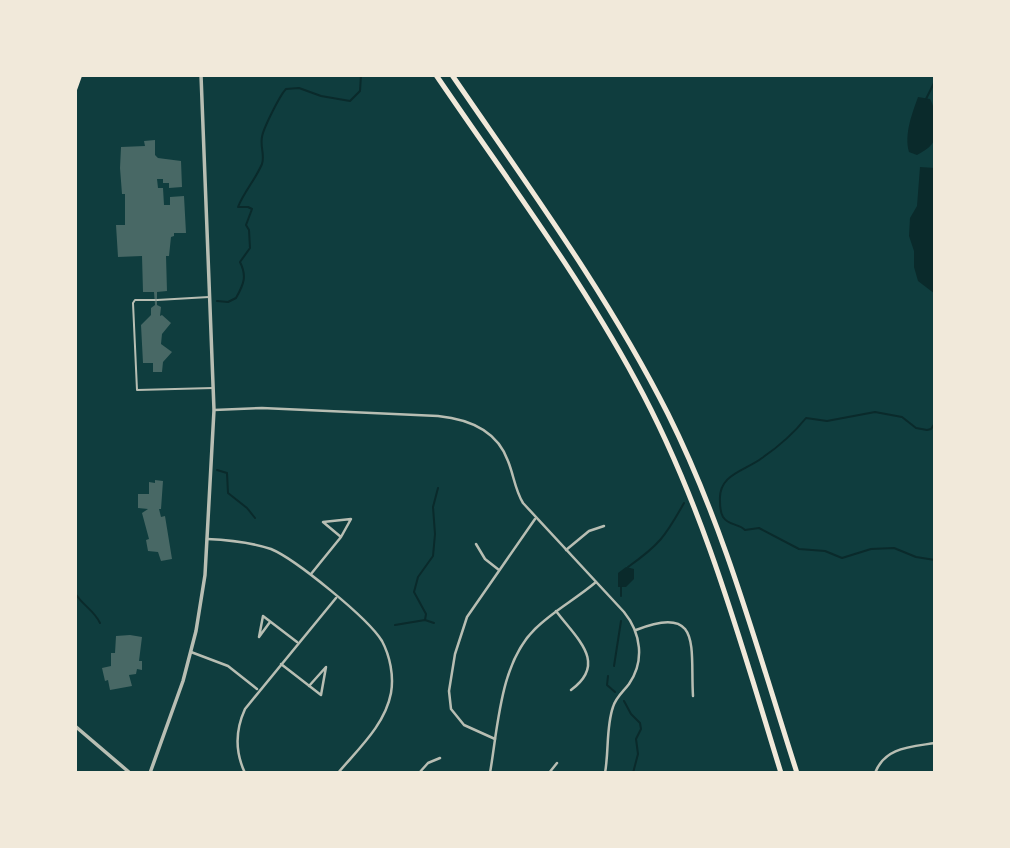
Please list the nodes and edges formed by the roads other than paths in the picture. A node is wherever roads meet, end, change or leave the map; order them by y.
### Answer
1 (80, 75) edge
2 (201, 75) edge
3 (436, 75) edge
4 (452, 75) edge
5 (75, 89) edge
6 (210, 297) junction
7 (214, 388) junction
8 (214, 410) junction
9 (535, 519) junction
10 (604, 526) dead end
11 (341, 537) junction
12 (207, 539) junction
13 (476, 544) dead end
14 (566, 551) junction
15 (500, 570) junction
16 (311, 575) junction
17 (596, 583) junction
18 (336, 597) junction
19 (556, 611) junction
20 (271, 622) junction
21 (636, 630) junction
22 (298, 643) junction
23 (191, 652) junction
24 (281, 664) junction
25 (309, 687) junction
26 (258, 690) junction
27 (571, 690) dead end
28 (693, 696) dead end
29 (75, 726) edge
30 (495, 739) junction
31 (935, 743) edge
32 (440, 758) dead end
33 (557, 763) dead end
34 (130, 773) edge
35 (150, 773) edge
36 (245, 773) edge
37 (338, 773) edge
38 (419, 773) edge
39 (490, 773) edge
40 (549, 773) edge
41 (606, 773) edge
42 (782, 773) edge
43 (797, 773) edge
44 (875, 773) edge

1 - 5 main road
2 - 6 street
3 - 42 highway
4 - 43 highway
6 - 7 street
6 - 7 lane
7 - 8 street
8 - 9 street
8 - 12 street
9 - 14 street
9 - 15 street
10 - 14 street
11 - 11 street
11 - 16 street
12 - 16 street
12 - 23 street
13 - 15 street
14 - 17 street
15 - 30 street
16 - 18 street
17 - 19 street
17 - 21 street
18 - 22 street
18 - 37 street
19 - 27 street
19 - 30 street
20 - 20 street
20 - 22 street
21 - 28 street
21 - 41 street
22 - 24 street
23 - 26 street
23 - 35 street
24 - 25 street
24 - 26 street
25 - 25 street
26 - 36 street
29 - 34 street
30 - 39 street
31 - 44 street
32 - 38 street
33 - 40 street

